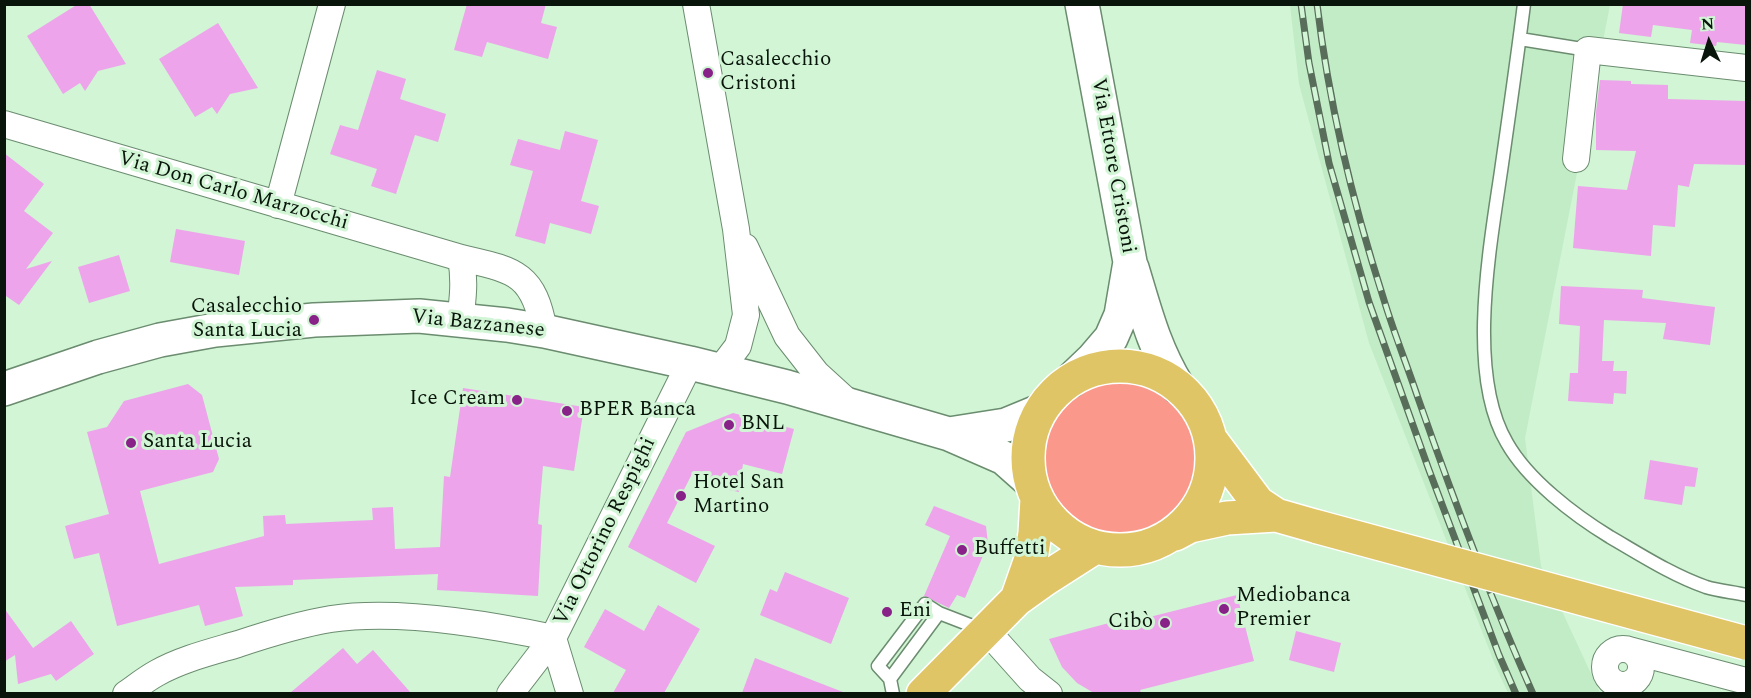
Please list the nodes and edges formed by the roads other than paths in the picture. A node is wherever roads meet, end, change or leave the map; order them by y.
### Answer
1 (333, 4) edge
2 (696, 4) edge
3 (1082, 4) edge
4 (1524, 4) edge
5 (1520, 39) junction
6 (1588, 50) junction
7 (1746, 68) edge
8 (4, 124) edge
9 (1576, 159) dead end
10 (278, 205) junction
11 (736, 229) junction
12 (461, 258) junction
13 (1130, 262) junction
14 (460, 320) junction
15 (544, 331) junction
16 (705, 367) junction
17 (1070, 381) junction
18 (1178, 387) junction
19 (4, 389) edge
20 (853, 406) junction
21 (1040, 411) junction
22 (949, 434) junction
23 (1211, 440) junction
24 (1034, 490) junction
25 (1276, 515) junction
26 (1163, 540) junction
27 (1095, 547) junction
28 (1746, 595) edge
29 (1017, 599) junction
30 (987, 631) junction
31 (553, 638) junction
32 (1746, 643) edge
33 (1746, 681) edge
34 (1616, 688) edge
35 (126, 693) edge
36 (510, 693) edge
37 (570, 693) edge
38 (893, 693) edge
39 (923, 693) edge
40 (1049, 693) edge

1 - 10 street
2 - 11 street
3 - 13 main road, Via Ettore Cristoni
4 - 5 lane
5 - 6 lane
5 - 28 lane
6 - 7 street
6 - 9 street
8 - 10 street, Via Don Carlo Marzocchi
10 - 12 street, Via Don Carlo Marzocchi
11 - 16 street
11 - 20 street
12 - 14 street
12 - 15 street, Via Don Carlo Marzocchi
13 - 17 main road, Via Ettore Cristoni
13 - 18 main road
14 - 15 main road, Via Bazzanese
14 - 19 main road, Via Bazzanese
15 - 16 main road, Via Bazzanese
16 - 20 main road, Via Bazzanese
16 - 31 street, Via Ottorino Respighi
17 - 18 main road
17 - 21 main road
18 - 23 main road
20 - 22 main road, Via Bazzanese
21 - 22 main road, Via Bazzanese
21 - 24 main road
22 - 24 main road, Via Bazzanese
23 - 25 main road
23 - 26 main road
24 - 27 main road
24 - 29 main road
25 - 26 main road
25 - 32 main road, bridge
26 - 27 main road
27 - 29 main road
29 - 30 main road
30 - 38 lane
30 - 39 main road
30 - 40 street
31 - 35 street
31 - 36 street, Via Ottorino Respighi
31 - 37 street
33 - 34 street

